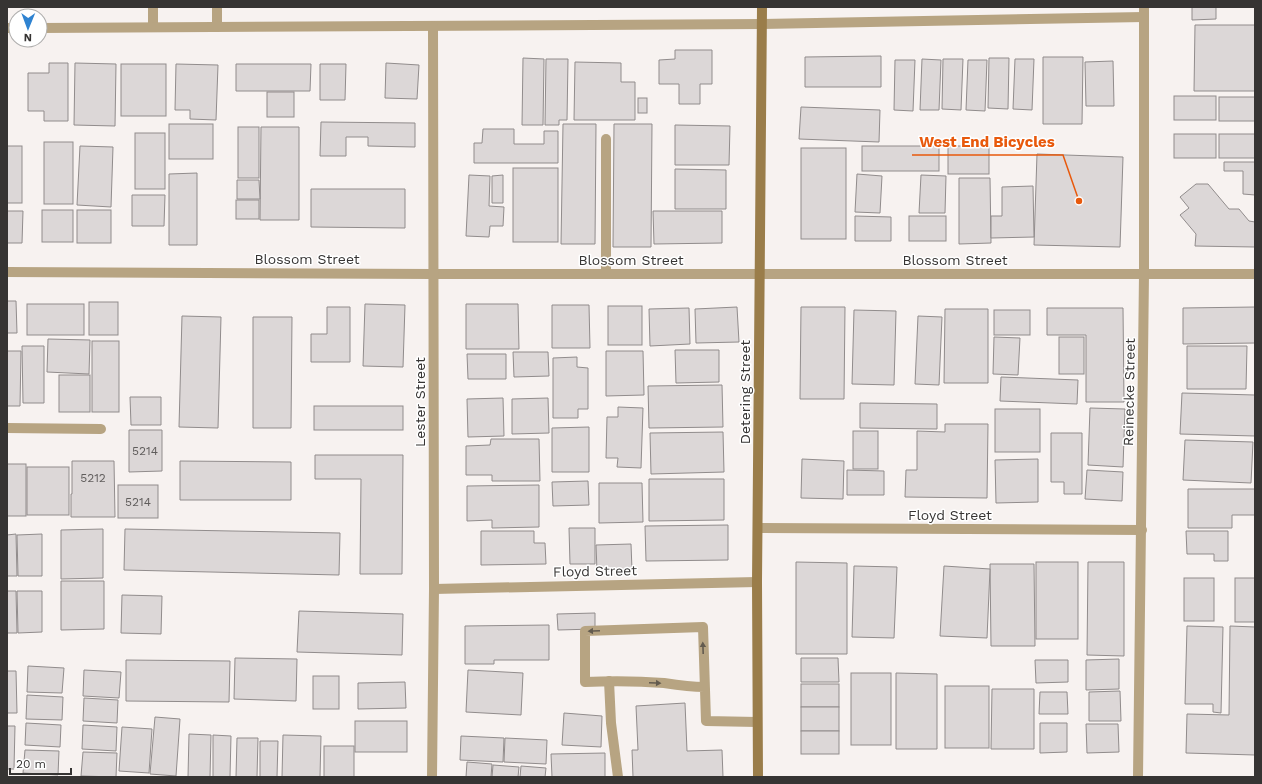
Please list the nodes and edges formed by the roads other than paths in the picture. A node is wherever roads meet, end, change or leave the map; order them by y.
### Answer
1 (153, 7) edge
2 (217, 7) edge
3 (762, 7) edge
4 (1144, 12) edge
5 (762, 24) junction
6 (433, 26) junction
7 (217, 27) junction
8 (48, 28) edge
9 (153, 28) junction
10 (606, 139) dead end
11 (7, 272) edge
12 (433, 274) junction
13 (606, 274) junction
14 (760, 274) junction
15 (1144, 274) junction
16 (1255, 274) edge
17 (7, 428) edge
18 (101, 429) dead end
19 (758, 528) junction
20 (1142, 530) junction
21 (757, 582) junction
22 (434, 589) junction
23 (609, 681) junction
24 (704, 687) junction
25 (757, 722) junction
26 (432, 777) edge
27 (618, 777) edge
28 (758, 777) edge
29 (1138, 777) edge

1 - 9 street
2 - 7 street
3 - 5 street, Detering Street
4 - 5 street
4 - 15 street, Reinecke Street
5 - 6 street
5 - 14 street, Detering Street
6 - 7 street
6 - 12 street, Lester Street
7 - 9 street
8 - 9 street
10 - 13 street
11 - 12 street, Blossom Street
12 - 13 street, Blossom Street
12 - 22 street, Lester Street
13 - 14 street, Blossom Street
14 - 15 street, Blossom Street
14 - 19 street, Detering Street
15 - 16 street, Blossom Street
15 - 20 street, Reinecke Street
17 - 18 street
19 - 20 street, Floyd Street
19 - 21 street, Detering Street
20 - 29 street, Reinecke Street
21 - 22 street, Floyd Street
21 - 25 street, Detering Street
22 - 26 street, Lester Street
23 -> 24 street
24 -> 23 street
23 - 27 street
24 - 25 street
25 - 28 street, Detering Street

